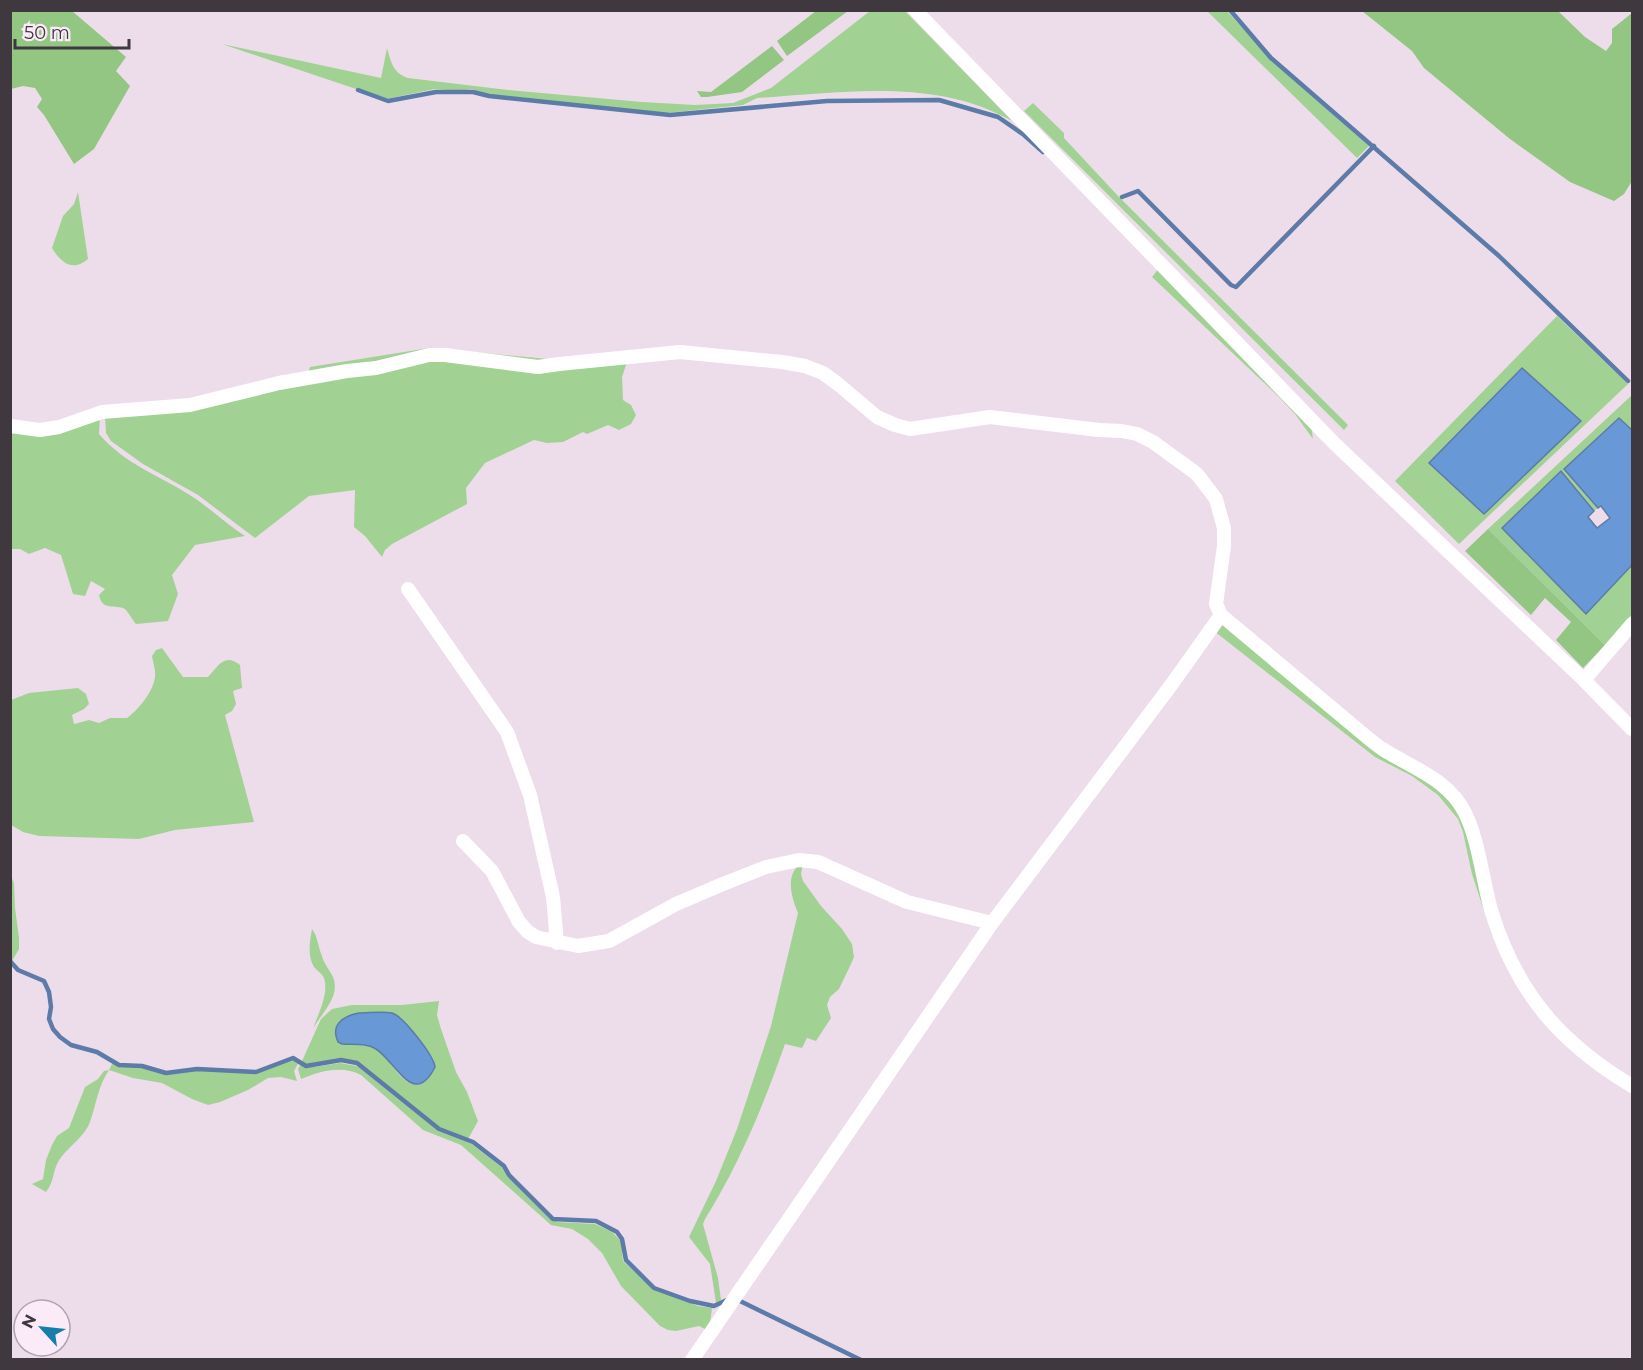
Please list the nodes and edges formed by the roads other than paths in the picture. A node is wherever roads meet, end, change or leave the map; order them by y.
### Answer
1 (915, 10) edge
2 (10, 426) edge
3 (408, 589) dead end
4 (1221, 615) junction
5 (1632, 624) edge
6 (1584, 680) junction
7 (1632, 729) edge
8 (464, 841) dead end
9 (992, 923) junction
10 (557, 943) junction
11 (1632, 1086) edge
12 (692, 1359) edge

1 - 6 street
2 - 4 street
3 - 10 street
4 - 9 street
4 - 11 street
5 - 6 street
6 - 7 street
8 - 10 street
9 - 10 street
9 - 12 street

